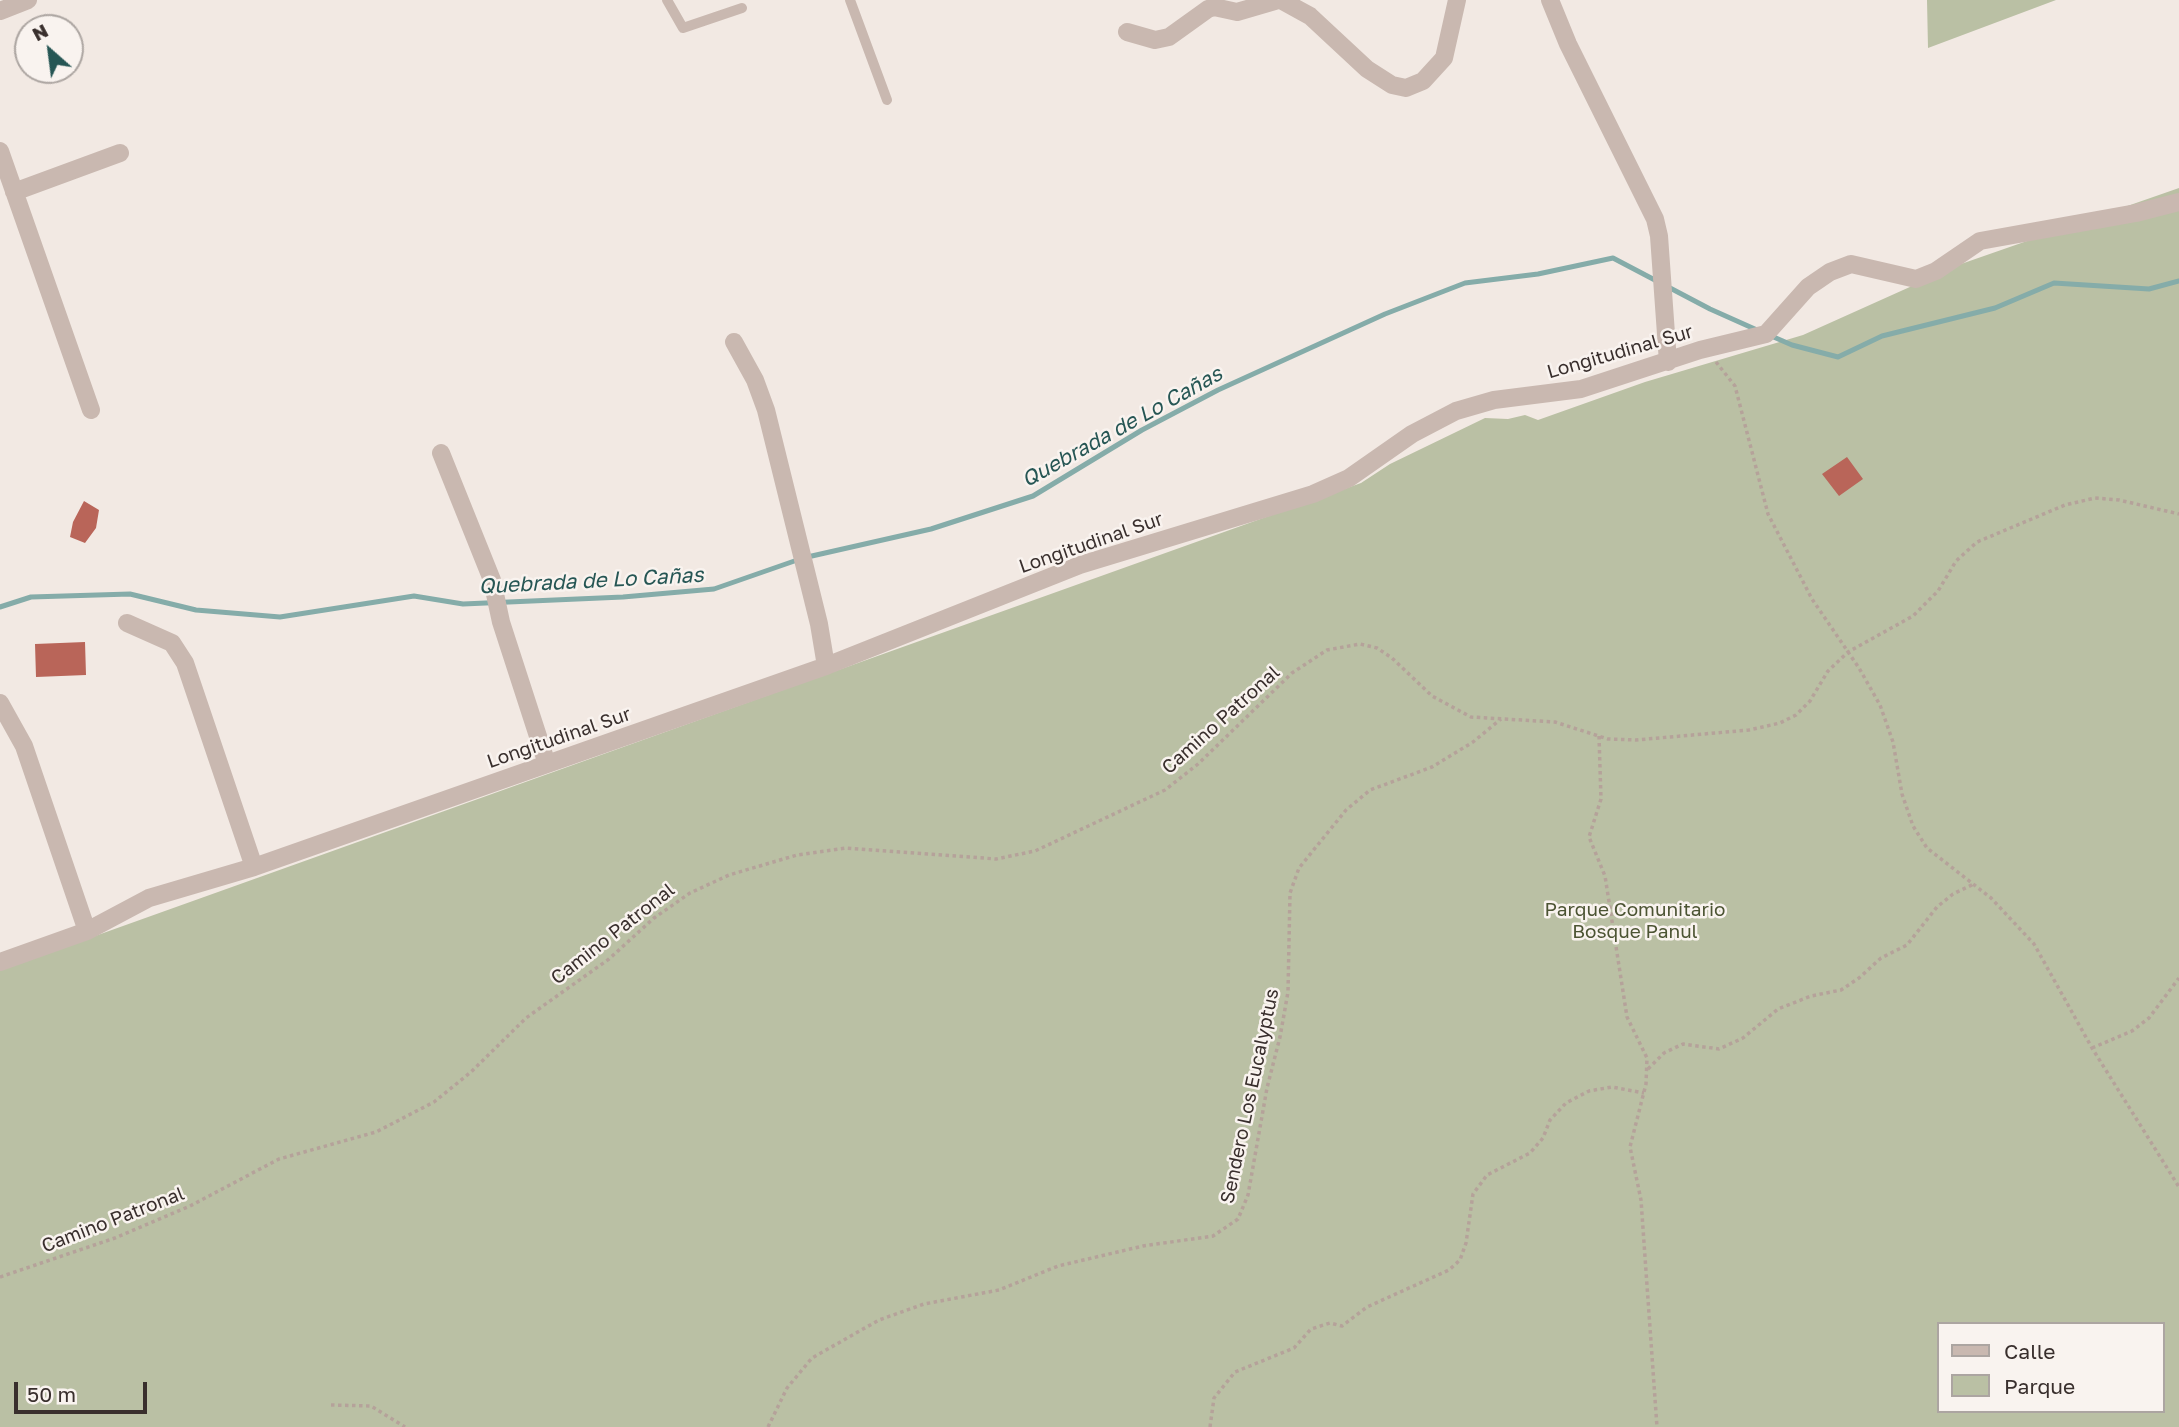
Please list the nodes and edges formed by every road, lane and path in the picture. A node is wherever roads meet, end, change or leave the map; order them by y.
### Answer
1 (28, 0) edge
2 (667, 0) edge
3 (850, 0) edge
4 (1272, 0) edge
5 (1457, 0) edge
6 (1550, 0) edge
7 (1206, 4) edge
8 (742, 8) dead end
9 (0, 11) edge
10 (1127, 32) dead end
11 (887, 100) dead end
12 (0, 151) edge
13 (120, 153) dead end
14 (14, 192) junction
15 (2179, 202) edge
16 (734, 342) dead end
17 (1700, 350) junction
18 (1668, 362) junction
19 (91, 410) dead end
20 (440, 453) dead end
21 (2179, 514) edge
22 (128, 623) dead end
23 (1848, 652) junction
24 (826, 666) junction
25 (0, 703) edge
26 (1501, 719) junction
27 (1599, 736) junction
28 (547, 764) junction
29 (254, 867) junction
30 (1974, 884) junction
31 (87, 931) junction
32 (0, 962) edge
33 (2179, 978) edge
34 (2092, 1048) junction
35 (1647, 1070) junction
36 (1644, 1093) junction
37 (2179, 1187) edge
38 (0, 1277) edge
39 (331, 1405) dead end
40 (405, 1427) edge
41 (768, 1427) edge
42 (1210, 1427) edge
43 (1657, 1427) edge

1 - 9 street
2 - 8 lane
3 - 11 lane
4 - 5 street
4 - 7 street
6 - 18 street
7 - 10 street
12 - 14 street
13 - 14 street
14 - 19 street
15 - 17 street, Longitudinal Sur
16 - 24 street
17 - 18 street, Longitudinal Sur
17 - 23 path
18 - 24 street, Longitudinal Sur
20 - 28 street
21 - 23 path, Camino Patronal
22 - 29 street
23 - 27 path, Camino Patronal
23 - 30 path
24 - 28 street, Longitudinal Sur
25 - 31 street
26 - 27 path, Camino Patronal
26 - 38 path, Camino Patronal
26 - 41 path, Sendero Los Eucalyptus
27 - 35 path
28 - 29 street, Longitudinal Sur
29 - 31 street, Longitudinal Sur
30 - 34 path
30 - 35 path
31 - 32 street, Longitudinal Sur
33 - 34 path
34 - 37 path
35 - 36 path
36 - 42 path
36 - 43 path
39 - 40 path

